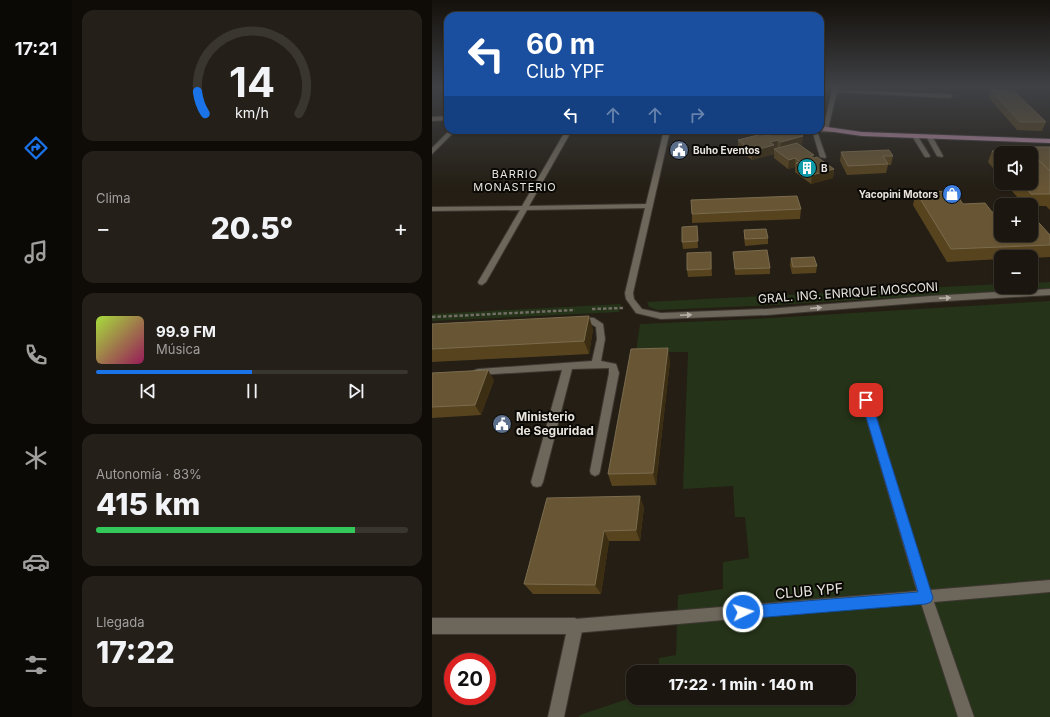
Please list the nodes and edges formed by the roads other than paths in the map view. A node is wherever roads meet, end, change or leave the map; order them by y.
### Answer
1 (824, 130) edge
2 (838, 131) joint
3 (449, 134) edge
4 (567, 134) edge
5 (667, 134) edge
6 (815, 134) edge
7 (915, 136) junction
8 (929, 136) junction
9 (1050, 141) edge
10 (432, 152) edge
11 (927, 156) dead end
12 (940, 156) dead end
13 (823, 157) dead end
14 (649, 206) junction
15 (524, 207) junction
16 (432, 209) edge
17 (482, 282) dead end
18 (1050, 292) edge
19 (568, 321) edge
20 (596, 364) junction
21 (568, 366) junction
22 (470, 372) edge
23 (866, 400) dead end
24 (595, 471) dead end
25 (538, 482) dead end
26 (1050, 586) edge
27 (926, 598) junction
28 (432, 626) edge
29 (575, 626) junction
30 (556, 717) edge
31 (966, 717) edge

1 - 2 street
2 - 7 main road
3 - 10 street
4 - 15 street
5 - 14 street
6 - 13 lane
7 - 8 main road
7 - 11 lane
8 - 9 main road
8 - 12 lane
14 - 15 street
14 -> 18 street, GRAL. ING. ENRIQUE MOSCONI
15 - 16 street
15 - 17 street
19 - 20 lane
20 - 21 lane
20 - 24 lane
21 - 22 lane
21 - 25 lane
23 - 27 lane
26 - 27 lane, CLUB YPF
27 - 29 lane, CLUB YPF
27 - 31 lane
28 - 29 street
29 - 30 street

